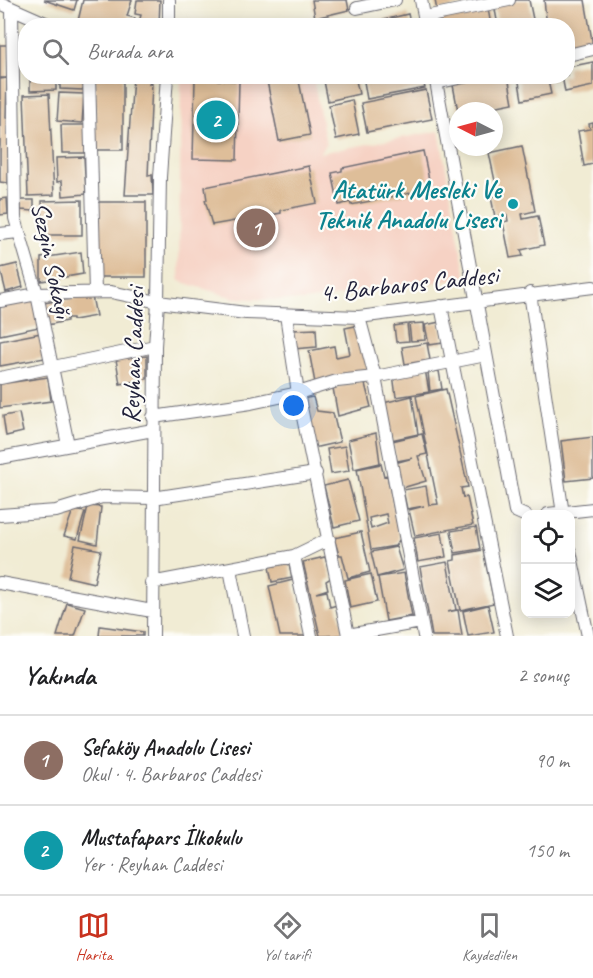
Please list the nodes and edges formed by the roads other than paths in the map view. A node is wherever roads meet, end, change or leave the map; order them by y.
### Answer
1 (169, 0) edge
2 (395, 0) edge
3 (421, 0) edge
4 (509, 0) edge
5 (0, 3) edge
6 (357, 8) dead end
7 (12, 9) junction
8 (33, 18) edge
9 (168, 18) edge
10 (424, 18) edge
11 (437, 18) edge
12 (593, 49) edge
13 (575, 53) edge
14 (89, 84) edge
15 (166, 84) edge
16 (437, 84) edge
17 (18, 232) junction
18 (0, 234) edge
19 (593, 287) edge
20 (95, 292) junction
21 (530, 293) junction
22 (37, 294) junction
23 (0, 301) edge
24 (158, 302) junction
25 (476, 303) junction
26 (441, 306) junction
27 (286, 315) junction
28 (359, 317) junction
29 (155, 346) junction
30 (486, 355) junction
31 (452, 362) junction
32 (51, 368) junction
33 (375, 377) junction
34 (0, 378) edge
35 (298, 393) junction
36 (153, 424) junction
37 (68, 445) junction
38 (0, 458) edge
39 (316, 473) junction
40 (153, 498) junction
41 (593, 509) edge
42 (563, 510) edge
43 (575, 511) edge
44 (520, 514) edge
45 (0, 515) edge
46 (329, 539) junction
47 (294, 556) junction
48 (573, 564) edge
49 (230, 569) junction
50 (0, 583) edge
51 (151, 583) junction
52 (152, 611) junction
53 (421, 622) junction
54 (153, 636) edge
55 (243, 636) edge
56 (311, 636) edge
57 (424, 636) edge
58 (507, 636) edge
59 (588, 636) edge

1 - 9 street
2 - 6 street
3 - 10 street
4 - 11 street
5 - 7 street
7 - 8 street
7 - 17 street, Sezgin Sokağı
12 - 13 street
14 - 20 street
15 - 24 street, Reyhan Caddesi
16 - 25 street
17 - 18 street
17 - 22 street, Sezgin Sokağı
19 - 21 street, 4. Barbaros Caddesi
20 - 22 street, 4. Barbaros Caddesi
20 - 24 street, 4. Barbaros Caddesi
21 - 25 street, 4. Barbaros Caddesi
21 - 42 street
22 - 23 street, 4. Barbaros Caddesi
22 - 32 street, Sezgin Sokağı
24 - 27 street, 4. Barbaros Caddesi
24 - 29 street, Reyhan Caddesi
25 - 26 street, 4. Barbaros Caddesi
25 - 30 street
26 - 28 street, 4. Barbaros Caddesi
26 - 31 street
27 - 28 street, 4. Barbaros Caddesi
27 - 35 street
28 - 33 street
29 - 32 street
29 - 36 street, Reyhan Caddesi
30 - 31 street
30 - 44 street
31 - 33 street
31 - 58 street
32 - 34 street
32 - 37 street, Sezgin Sokağı
33 - 35 street
33 - 53 street
35 - 36 street
35 - 39 street
36 - 37 street
36 - 40 street, Reyhan Caddesi
37 - 38 street
39 - 40 street
39 - 46 street
40 - 45 street
40 - 51 street, Reyhan Caddesi
41 - 43 street
46 - 47 street
46 - 53 street
47 - 49 street
47 - 56 street
48 - 59 street
49 - 51 street
49 - 55 street
50 - 52 street
51 - 52 street, Reyhan Caddesi
52 - 54 street, Reyhan Caddesi
53 - 57 street

